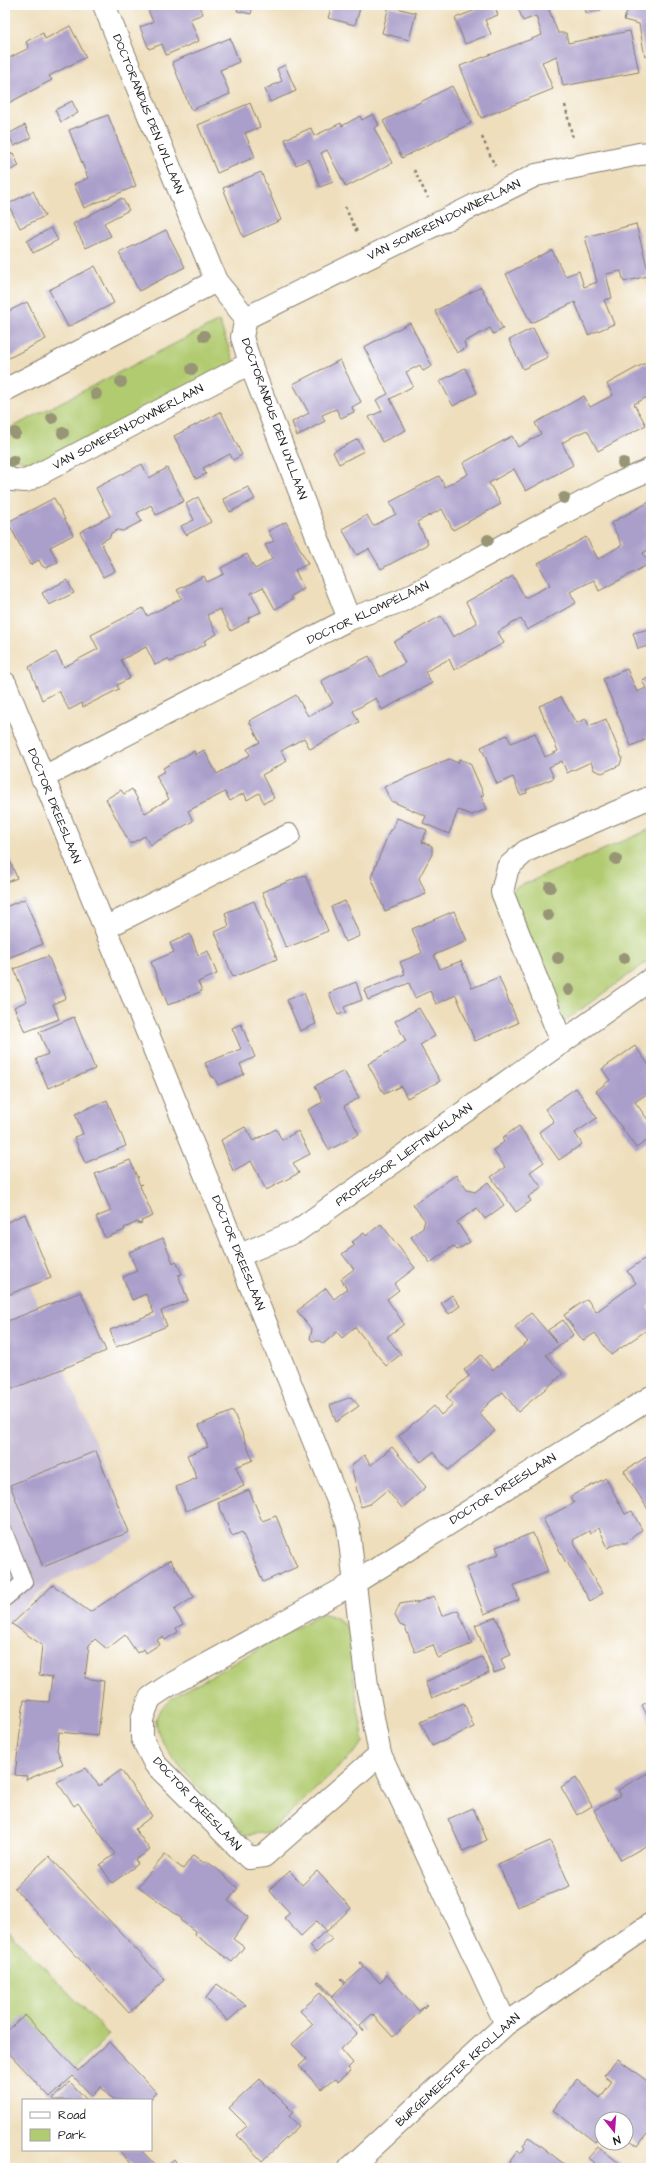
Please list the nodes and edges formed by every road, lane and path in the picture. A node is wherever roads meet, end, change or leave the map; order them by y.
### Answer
1 (104, 5) edge
2 (565, 105) dead end
3 (651, 154) edge
4 (580, 166) junction
5 (216, 281) junction
6 (246, 318) junction
7 (250, 363) junction
8 (5, 390) edge
9 (651, 469) edge
10 (5, 476) edge
11 (349, 619) junction
12 (5, 683) edge
13 (42, 778) junction
14 (651, 798) edge
15 (289, 835) dead end
16 (105, 928) junction
17 (651, 979) edge
18 (562, 1043) junction
19 (240, 1256) junction
20 (651, 1397) edge
21 (5, 1534) edge
22 (356, 1582) junction
23 (5, 1598) edge
24 (380, 1754) junction
25 (651, 1924) edge
26 (506, 2024) junction
27 (350, 2168) edge

1 - 5 street, DOCTORANDUS DEN UYLLAAN
2 - 4 path
3 - 4 street, VAN SOMEREN-DOWNERLAAN
4 - 6 street, VAN SOMEREN-DOWNERLAAN
5 - 6 street, DOCTORANDUS DEN UYLLAAN
5 - 8 street
6 - 7 street, DOCTORANDUS DEN UYLLAAN
7 - 10 street, VAN SOMEREN-DOWNERLAAN
7 - 11 street, DOCTORANDUS DEN UYLLAAN
9 - 11 street, DOCTOR KLOMPÉLAAN
11 - 13 street, DOCTOR KLOMPÉLAAN
12 - 13 street, DOCTOR DREESLAAN
13 - 16 street, DOCTOR DREESLAAN
14 - 18 street
15 - 16 street
16 - 19 street, DOCTOR DREESLAAN
17 - 18 street, PROFESSOR LIEFTINCKLAAN
18 - 19 street, PROFESSOR LIEFTINCKLAAN
19 - 22 street, DOCTOR DREESLAAN
20 - 22 street, DOCTOR DREESLAAN
21 - 23 lane
22 - 24 street, DOCTOR DREESLAAN
22 - 24 street, DOCTOR DREESLAAN
24 - 26 street, DOCTOR DREESLAAN
25 - 26 street, BURGEMEESTER KROLLAAN
26 - 27 street, BURGEMEESTER KROLLAAN

